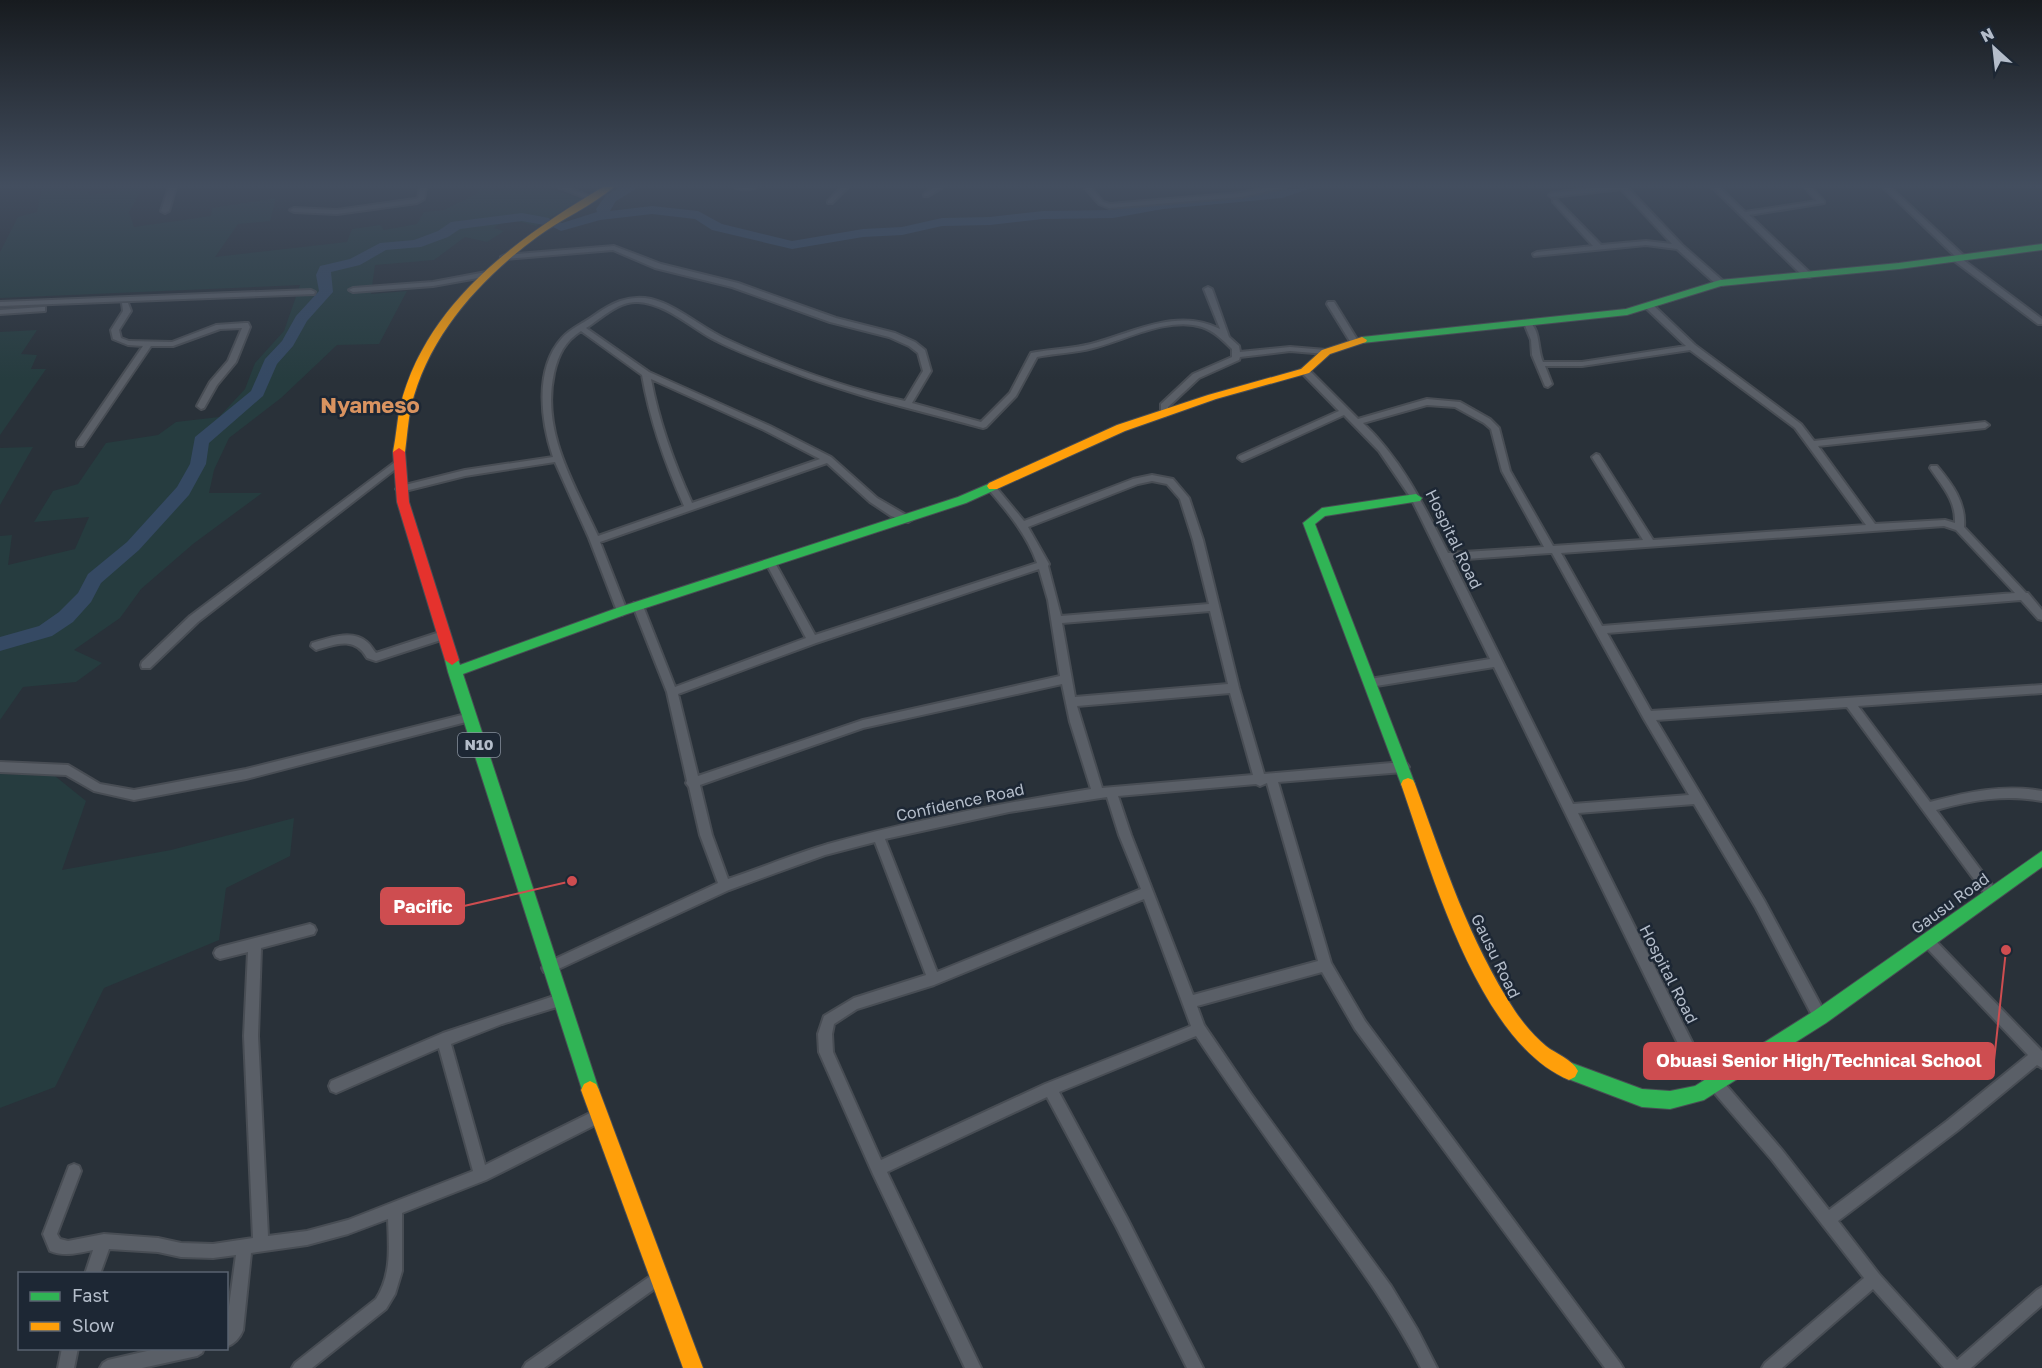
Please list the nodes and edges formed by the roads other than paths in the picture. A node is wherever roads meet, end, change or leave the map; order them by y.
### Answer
1 (512, 251) edge
2 (580, 251) edge
3 (621, 251) edge
4 (1569, 251) edge
5 (1683, 251) edge
6 (1782, 251) edge
7 (1951, 251) edge
8 (2018, 251) edge
9 (1537, 254) dead end
10 (505, 257) junction
11 (1958, 258) junction
12 (486, 274) junction
13 (1807, 275) junction
14 (1720, 283) junction
15 (1208, 289) dead end
16 (354, 290) dead end
17 (311, 291) dead end
18 (143, 297) junction
19 (0, 304) edge
20 (1331, 304) dead end
21 (125, 305) junction
22 (1650, 307) junction
23 (0, 312) edge
24 (1528, 322) junction
25 (2041, 322) edge
26 (581, 328) junction
27 (1226, 336) junction
28 (1354, 341) junction
29 (148, 345) junction
30 (1692, 347) junction
31 (1326, 352) junction
32 (1237, 355) junction
33 (1540, 364) junction
34 (1305, 371) junction
35 (646, 374) junction
36 (1548, 384) dead end
37 (907, 404) junction
38 (201, 406) dead end
39 (1344, 412) junction
40 (1165, 413) junction
41 (1356, 422) junction
42 (1985, 425) dead end
43 (80, 444) dead end
44 (1814, 444) junction
45 (1596, 457) dead end
46 (1242, 458) dead end
47 (557, 459) junction
48 (828, 459) junction
49 (399, 462) junction
50 (1934, 468) dead end
51 (992, 488) junction
52 (401, 489) junction
53 (1416, 498) junction
54 (690, 508) junction
55 (908, 519) junction
56 (1024, 525) junction
57 (1873, 528) junction
58 (1959, 528) junction
59 (595, 540) junction
60 (1650, 543) junction
61 (1552, 550) junction
62 (1447, 557) junction
63 (771, 563) junction
64 (1044, 564) junction
65 (2025, 596) junction
66 (638, 606) junction
67 (1213, 607) junction
68 (622, 611) junction
69 (2042, 616) edge
70 (1059, 620) junction
71 (1600, 630) junction
72 (443, 635) junction
73 (812, 640) junction
74 (316, 646) dead end
75 (1497, 662) junction
76 (146, 665) dead end
77 (455, 672) junction
78 (1066, 680) junction
79 (1370, 683) junction
80 (1234, 688) junction
81 (2042, 689) edge
82 (672, 692) junction
83 (1071, 702) junction
84 (1850, 703) junction
85 (1648, 716) junction
86 (470, 717) junction
87 (0, 767) edge
88 (1403, 767) junction
89 (1266, 780) junction
90 (692, 783) junction
91 (1098, 793) junction
92 (1111, 793) junction
93 (2042, 796) edge
94 (1695, 799) junction
95 (1928, 807) junction
96 (1572, 809) junction
97 (878, 836) junction
98 (2042, 858) edge
99 (725, 886) junction
100 (1147, 892) junction
101 (1991, 893) junction
102 (310, 930) dead end
103 (1927, 940) junction
104 (255, 944) junction
105 (220, 953) dead end
106 (1325, 965) junction
107 (548, 968) junction
108 (934, 980) junction
109 (560, 1000) junction
110 (1189, 1002) junction
111 (1820, 1017) junction
112 (1199, 1029) junction
113 (443, 1039) junction
114 (2039, 1058) edge
115 (1715, 1084) junction
116 (336, 1086) dead end
117 (1050, 1089) junction
118 (598, 1116) junction
119 (878, 1169) junction
120 (74, 1171) dead end
121 (481, 1175) junction
122 (395, 1209) junction
123 (1828, 1219) junction
124 (104, 1241) junction
125 (261, 1244) junction
126 (244, 1249) junction
127 (93, 1272) edge
128 (659, 1277) junction
129 (1874, 1279) junction
130 (2042, 1295) edge
131 (228, 1338) edge
132 (70, 1350) edge
133 (188, 1350) edge
134 (66, 1368) edge
135 (108, 1368) edge
136 (300, 1368) edge
137 (531, 1368) edge
138 (693, 1368) edge
139 (973, 1368) edge
140 (1195, 1368) edge
141 (1429, 1368) edge
142 (1615, 1368) edge
143 (1770, 1368) edge
144 (1956, 1368) edge

1 - 10 street, N10
2 - 10 street
3 - 37 street
4 - 9 street
5 - 14 street
6 - 13 street
7 - 11 street
8 - 11 street
10 - 12 street, N10
11 - 13 street
11 - 25 street
12 - 16 street
12 - 49 street, N10
13 - 14 street
14 - 22 street
15 - 27 street
17 - 18 street
18 - 19 street
18 - 21 street
20 - 28 street
21 - 23 street
21 - 29 street
22 - 24 street
22 - 30 street
24 - 28 street
24 - 33 street
26 - 35 street
26 - 37 street
26 - 47 street
27 - 32 street
27 - 37 street
28 - 31 street
29 - 38 street
29 - 43 street
30 - 33 street
30 - 44 street
31 - 32 street
31 - 34 street
32 - 40 street
33 - 36 street
34 - 39 street, Hospital Road
34 - 40 street
35 - 48 street
35 - 54 street
39 - 41 street, Hospital Road
39 - 46 street
40 - 51 street
41 - 53 street, Hospital Road
41 - 61 street
42 - 44 street
44 - 57 street
45 - 60 street
47 - 52 street
47 - 59 street
48 - 54 street
48 - 55 street
49 - 52 street, N10
49 - 76 street
50 - 58 street
51 - 55 street
51 - 56 street
52 - 72 street, N10
53 - 62 street, Hospital Road
53 - 79 street, Gausu Road
54 - 59 street
55 - 63 street
56 - 64 street
56 - 67 street
57 - 58 street
57 - 60 street
58 - 65 street
59 - 68 street
60 - 61 street
61 - 62 street
61 - 71 street
62 - 75 street, Hospital Road
63 - 66 street
63 - 73 street
64 - 70 street
64 - 73 street
65 - 69 street
65 - 71 street
66 - 68 street
66 - 82 street
67 - 70 street
67 - 80 street
68 - 77 street
70 - 78 street
71 - 85 street
72 - 74 street
72 - 77 street, N10
73 - 82 street
75 - 79 street
75 - 96 street, Hospital Road
77 - 86 street, N10
78 - 83 street
78 - 90 street
79 - 88 street, Gausu Road
80 - 83 street
80 - 89 street
81 - 84 street
82 - 90 street
83 - 91 street
84 - 85 street
84 - 95 street
85 - 94 street
86 - 87 street
86 - 107 street, N10
88 - 89 street, Confidence Road
88 - 115 street, Gausu Road
89 - 92 street, Confidence Road
89 - 106 street
90 - 99 street
91 - 92 street, Confidence Road
91 - 97 street, Confidence Road
92 - 100 street
93 - 95 street
94 - 96 street
94 - 111 street
95 - 101 street
96 - 115 street, Hospital Road
97 - 99 street, Confidence Road
97 - 108 street
98 - 101 street, Gausu Road
99 - 107 street, Confidence Road
100 - 108 street
100 - 110 street
101 - 103 street, Gausu Road
102 - 104 street
103 - 111 street, Gausu Road
103 - 114 street
104 - 105 street
104 - 125 street
106 - 110 street
106 - 142 street
107 - 109 street, N10
108 - 119 street
109 - 113 street
109 - 118 street, N10
110 - 112 street
111 - 115 street, Gausu Road
112 - 117 street
112 - 141 street
113 - 116 street
113 - 121 street
114 - 123 street
115 - 123 street, Hospital Road
117 - 119 street
117 - 140 street
118 - 121 street
118 - 128 street, N10
119 - 139 street
120 - 124 street
121 - 122 street
122 - 125 street
122 - 136 street
123 - 129 street, Hospital Road
124 - 126 street
124 - 127 street
125 - 126 street
126 - 131 street
128 - 137 street
128 - 138 street, N10
129 - 143 street
129 - 144 street, Hospital Road
130 - 144 street
132 - 134 street
133 - 135 street

